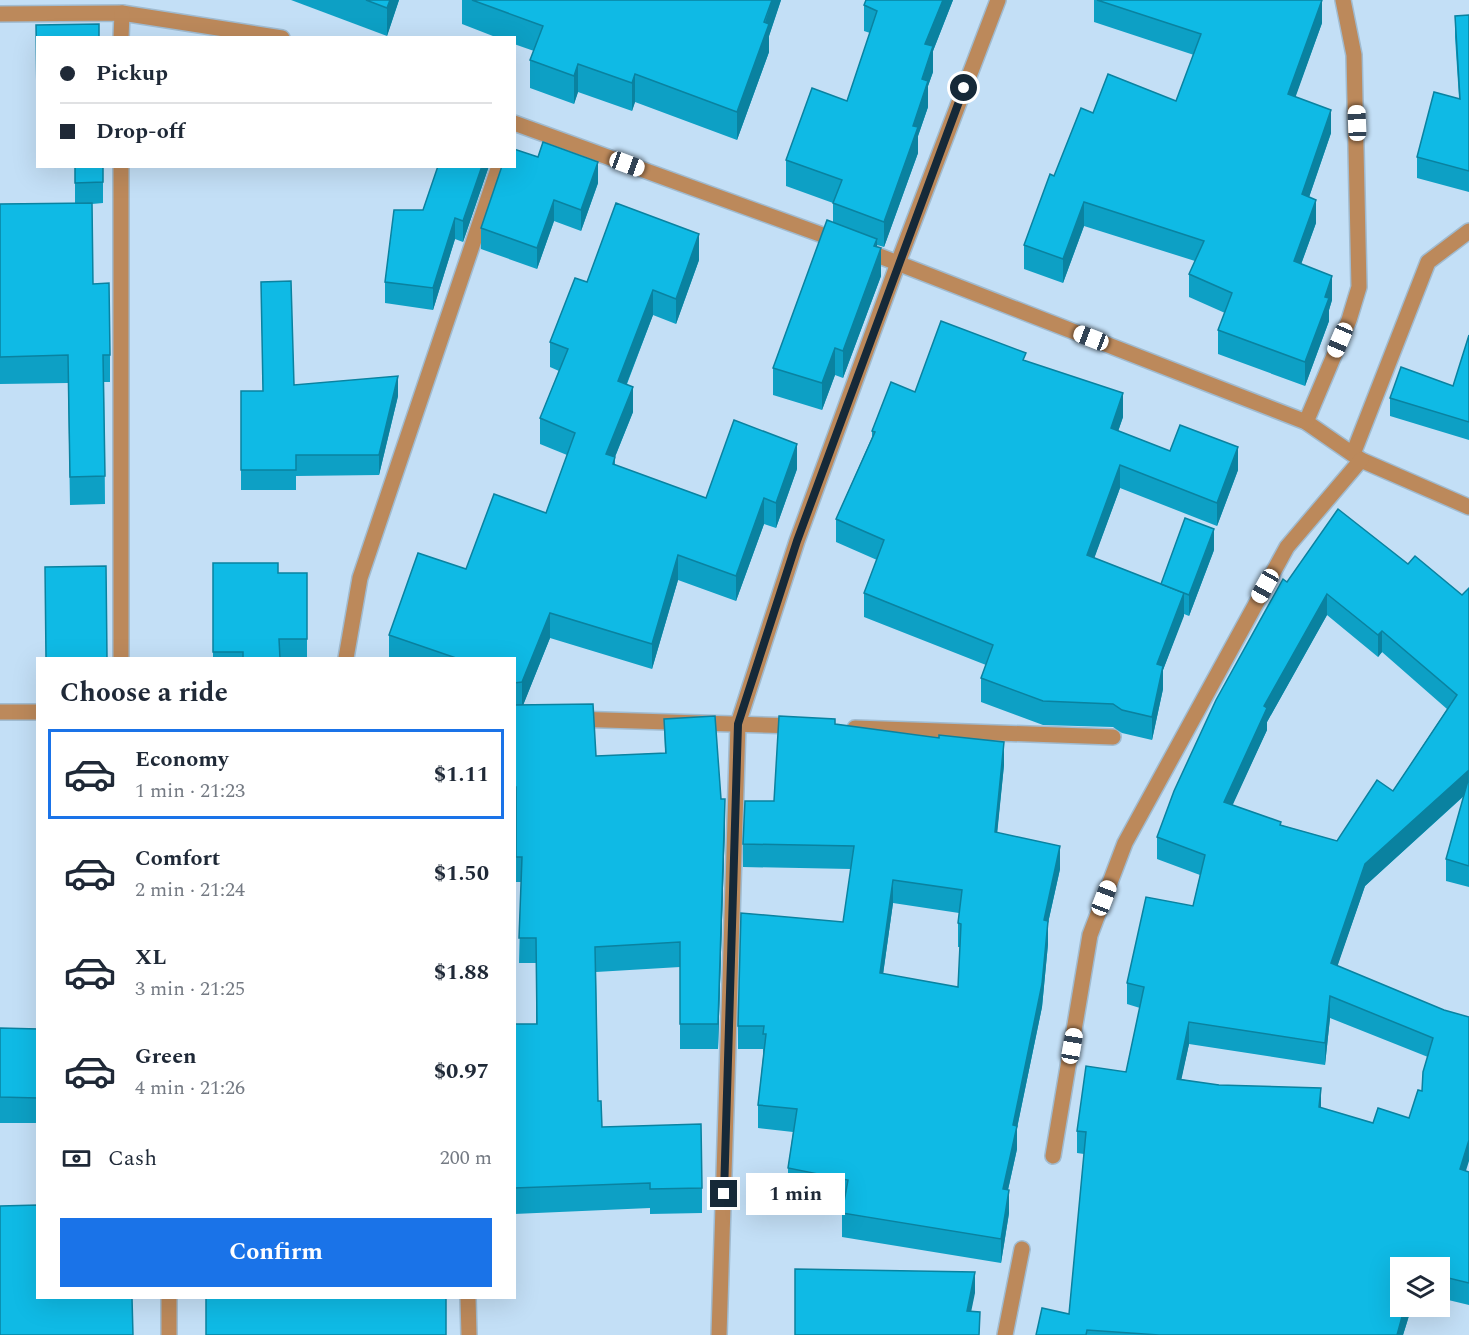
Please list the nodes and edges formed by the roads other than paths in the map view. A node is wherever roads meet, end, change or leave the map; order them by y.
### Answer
1 (998, 0) edge
2 (1343, 0) edge
3 (122, 13) junction
4 (0, 14) edge
5 (122, 36) edge
6 (269, 36) edge
7 (516, 124) edge
8 (121, 168) edge
9 (498, 168) edge
10 (1469, 231) edge
11 (898, 263) junction
12 (1306, 422) junction
13 (1357, 457) junction
14 (1469, 507) edge
15 (121, 657) edge
16 (346, 657) edge
17 (0, 712) edge
18 (36, 712) edge
19 (562, 719) edge
20 (738, 724) junction
21 (808, 727) edge
22 (844, 728) edge
23 (1113, 737) dead end
24 (1053, 1156) dead end
25 (1022, 1249) dead end
26 (169, 1299) edge
27 (468, 1299) edge
28 (169, 1335) edge
29 (469, 1335) edge
30 (719, 1335) edge
31 (1005, 1335) edge

1 - 11 street
2 - 12 street
3 - 4 street
3 - 5 street
3 - 6 street
7 - 11 street
8 - 15 street
9 - 16 street
10 - 13 street
11 - 12 street
11 - 20 street
12 - 13 street
13 - 14 street
13 - 24 street
17 - 18 street
19 - 20 street
20 - 21 street
20 - 30 street
22 - 23 street
25 - 31 street
26 - 28 street
27 - 29 street

